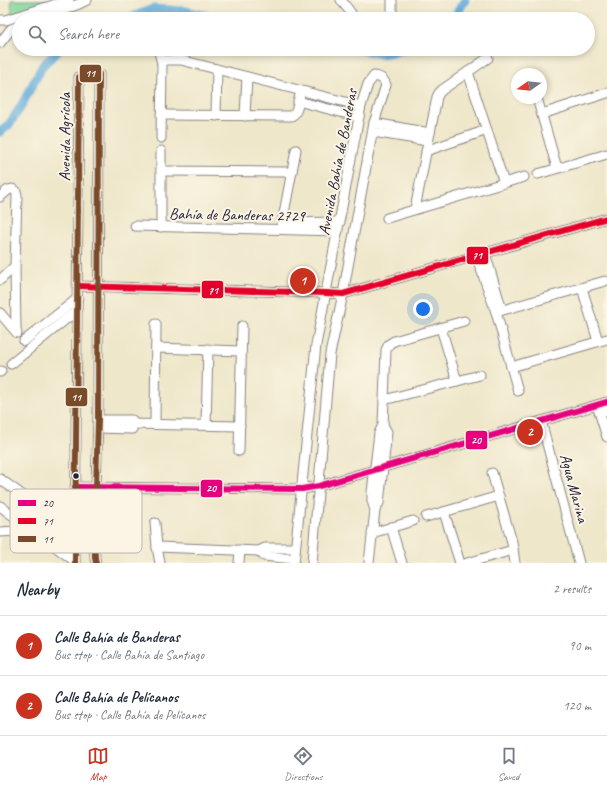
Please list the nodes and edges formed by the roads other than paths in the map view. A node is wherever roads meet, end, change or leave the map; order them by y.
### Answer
1 (69, 0) edge
2 (87, 0) edge
3 (342, 0) edge
4 (392, 0) edge
5 (29, 12) edge
6 (58, 12) edge
7 (350, 12) edge
8 (392, 12) dead end
9 (3, 20) edge
10 (12, 26) edge
11 (12, 31) edge
12 (0, 43) edge
13 (160, 56) edge
14 (488, 58) dead end
15 (162, 63) junction
16 (217, 70) junction
17 (468, 72) junction
18 (247, 77) junction
19 (301, 91) junction
20 (607, 93) edge
21 (298, 101) junction
22 (539, 104) edge
23 (361, 106) junction
24 (542, 114) junction
25 (161, 115) junction
26 (216, 116) junction
27 (245, 116) junction
28 (359, 117) junction
29 (374, 127) junction
30 (487, 130) junction
31 (429, 137) junction
32 (161, 138) dead end
33 (296, 150) dead end
34 (426, 151) junction
35 (161, 152) dead end
36 (607, 154) edge
37 (558, 168) junction
38 (161, 171) junction
39 (292, 172) junction
40 (538, 174) dead end
41 (524, 177) dead end
42 (504, 183) junction
43 (0, 197) edge
44 (415, 210) junction
45 (387, 218) dead end
46 (607, 218) edge
47 (340, 222) junction
48 (135, 226) dead end
49 (282, 226) junction
50 (161, 227) junction
51 (338, 232) junction
52 (481, 254) junction
53 (15, 266) junction
54 (0, 280) edge
55 (606, 281) dead end
56 (78, 286) junction
57 (99, 287) junction
58 (582, 288) junction
59 (326, 292) junction
60 (343, 294) junction
61 (78, 298) junction
62 (77, 310) junction
63 (499, 311) junction
64 (0, 313) edge
65 (464, 321) dead end
66 (156, 324) dead end
67 (242, 326) dead end
68 (441, 328) junction
69 (16, 331) junction
70 (602, 340) edge
71 (27, 345) junction
72 (156, 348) junction
73 (208, 349) junction
74 (241, 351) junction
75 (11, 364) dead end
76 (511, 367) junction
77 (480, 375) dead end
78 (457, 381) junction
79 (518, 390) dead end
80 (384, 400) junction
81 (603, 403) edge
82 (607, 412) edge
83 (541, 421) junction
84 (98, 424) junction
85 (155, 424) junction
86 (206, 425) junction
87 (240, 426) junction
88 (607, 437) edge
89 (239, 452) dead end
90 (379, 468) junction
91 (492, 473) dead end
92 (0, 479) edge
93 (319, 486) junction
94 (76, 487) joint
95 (96, 487) junction
96 (14, 489) edge
97 (302, 489) junction
98 (499, 496) junction
99 (0, 506) edge
100 (444, 512) junction
101 (10, 513) edge
102 (426, 517) dead end
103 (412, 521) dead end
104 (155, 523) dead end
105 (391, 527) junction
106 (10, 531) edge
107 (0, 532) edge
108 (372, 533) junction
109 (157, 547) junction
110 (295, 548) junction
111 (240, 550) junction
112 (513, 550) junction
113 (259, 551) junction
114 (63, 553) edge
115 (94, 553) edge
116 (294, 561) edge
117 (75, 562) edge
118 (96, 563) edge
119 (160, 563) edge
120 (239, 563) edge
121 (312, 563) edge
122 (369, 563) edge
123 (402, 563) edge
124 (460, 563) edge
125 (467, 563) edge
126 (516, 563) edge
127 (579, 563) edge

1 - 5 street
2 - 6 street
3 - 7 street
4 - 8 street
9 - 10 street
11 - 12 street
13 - 15 street
14 - 17 street
15 - 16 street
15 - 25 street
16 - 18 street
16 - 26 street
17 - 30 street
17 - 31 street
18 - 19 street
18 - 27 street
19 - 21 street
19 - 23 street
20 - 24 street
21 - 27 street
21 - 28 street
22 - 24 street
23 - 28 street, Avenida Bahía de Banderas
23 - 29 street, Avenida Bahía de Banderas
24 - 37 street
25 - 26 street
25 - 32 street
26 - 27 street
28 - 47 street, Avenida Bahía de Banderas
29 - 31 street
29 - 60 street, Avenida Bahía de Banderas
30 - 34 street
30 - 42 street
31 - 34 street
33 - 39 street
34 - 44 street
35 - 38 street
36 - 37 street
37 - 40 street
38 - 39 street
38 - 50 street
39 - 49 street
41 - 42 street
42 - 44 street
43 - 53 street
44 - 45 street
46 - 52 street
47 - 49 street
47 - 51 street, Avenida Bahía de Banderas
48 - 50 street, Bahía de Banderas 2729
49 - 50 street, Bahía de Banderas 2729
49 - 51 street, Bahía de Banderas 2729
51 - 59 street, Avenida Bahía de Banderas
52 - 60 street
52 - 63 street
53 - 54 street
53 - 69 street
55 - 58 street
56 - 57 street
56 - 57 street, Avenida Agrícola
56 - 61 street, Avenida Agrícola
57 - 59 street
57 - 84 street, Avenida Agrícola
58 - 63 street
58 - 70 street
59 - 60 street
59 - 97 street, Avenida Bahía de Banderas
60 - 93 street, Avenida Bahía de Banderas
61 - 62 street, Avenida Agrícola
61 - 71 street
62 - 71 street
62 - 94 street, Avenida Agrícola
63 - 76 street
64 - 69 street
65 - 68 street
66 - 72 street
67 - 74 street
68 - 78 street
68 - 80 street
69 - 71 street
70 - 76 street
71 - 75 street
72 - 73 street
72 - 85 street
73 - 74 street
73 - 86 street
74 - 87 street
76 - 79 street
77 - 78 street
78 - 80 street
80 - 90 street
81 - 82 street
81 - 83 street
81 - 88 street
83 - 90 street
83 - 127 street, Agua Marina
84 - 85 street
84 - 95 street, Avenida Agrícola
85 - 86 street
86 - 87 street
87 - 89 street
90 - 93 street
90 - 108 street
91 - 98 street
92 - 96 street
93 - 97 street
93 - 121 street, Avenida Bahía de Banderas
94 - 95 street
95 - 97 street
97 - 110 street, Avenida Bahía de Banderas
98 - 100 street
98 - 112 street
99 - 101 street
100 - 102 street
100 - 124 street
103 - 105 street
104 - 109 street
105 - 108 street
105 - 123 street
106 - 107 street
108 - 122 street
109 - 111 street
109 - 119 street
110 - 113 street
110 - 116 street, Avenida Bahía de Banderas
111 - 113 street
111 - 120 street
112 - 125 street
112 - 126 street
113 - 116 street
114 - 117 street
115 - 118 street, Avenida Agrícola

